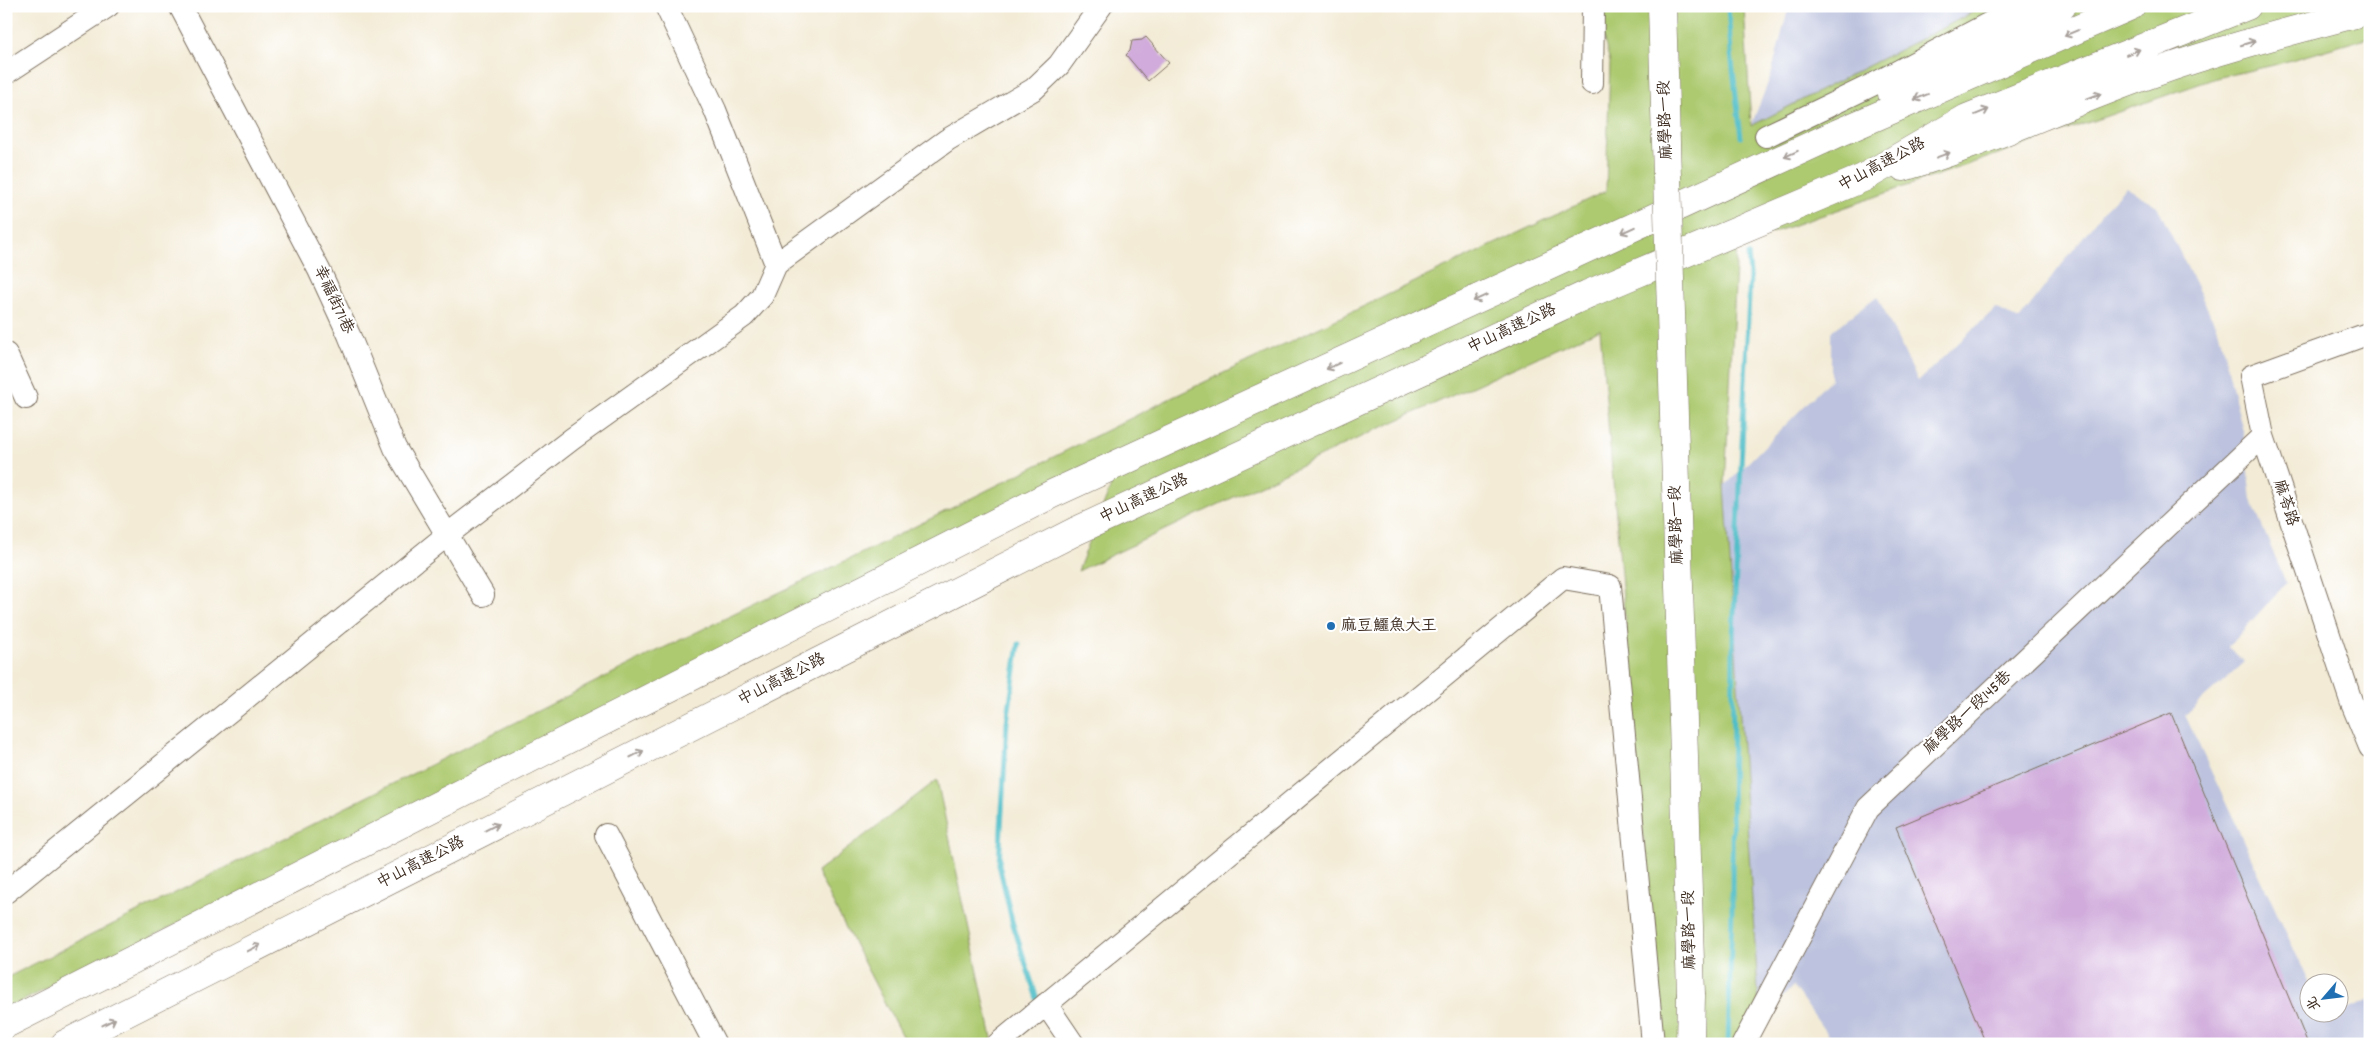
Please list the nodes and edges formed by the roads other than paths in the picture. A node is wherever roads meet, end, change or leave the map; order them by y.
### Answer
1 (108, 6) edge
2 (180, 6) edge
3 (666, 6) edge
4 (1101, 6) edge
5 (1593, 6) edge
6 (1662, 6) edge
7 (2022, 6) edge
8 (2062, 6) edge
9 (2132, 6) edge
10 (2247, 6) edge
11 (2370, 10) edge
12 (6, 73) edge
13 (1592, 83) dead end
14 (1836, 134) junction
15 (1766, 136) dead end
16 (1863, 178) junction
17 (776, 264) junction
18 (2370, 332) edge
19 (6, 354) edge
20 (26, 398) dead end
21 (2263, 436) junction
22 (447, 536) junction
23 (483, 595) dead end
24 (2360, 698) edge
25 (2370, 747) edge
26 (606, 835) dead end
27 (6, 892) edge
28 (1046, 1004) junction
29 (6, 1024) edge
30 (65, 1044) edge
31 (715, 1044) edge
32 (998, 1044) edge
33 (1073, 1044) edge
34 (1653, 1044) edge
35 (1690, 1044) edge
36 (1743, 1044) edge

1 - 12 street
2 - 22 street, 幸福街71巷
3 - 17 street
4 - 17 street
5 - 13 street
6 - 35 main road, 麻學路一段, bridge
7 - 15 street
8 - 14 main road
9 -> 14 main road
16 -> 10 main road, 中山高速公路
16 -> 11 main road
14 -> 29 main road
30 -> 16 main road, 中山高速公路
17 - 22 street
18 - 21 street, 麻苓路
19 - 20 street
21 - 24 street, 麻苓路
21 - 36 street, 麻學路一段145巷
22 - 23 street, 幸福街71巷
22 - 27 street
24 - 25 street, 麻苓路
26 - 31 street
28 - 32 street
28 - 33 street
28 - 34 street

